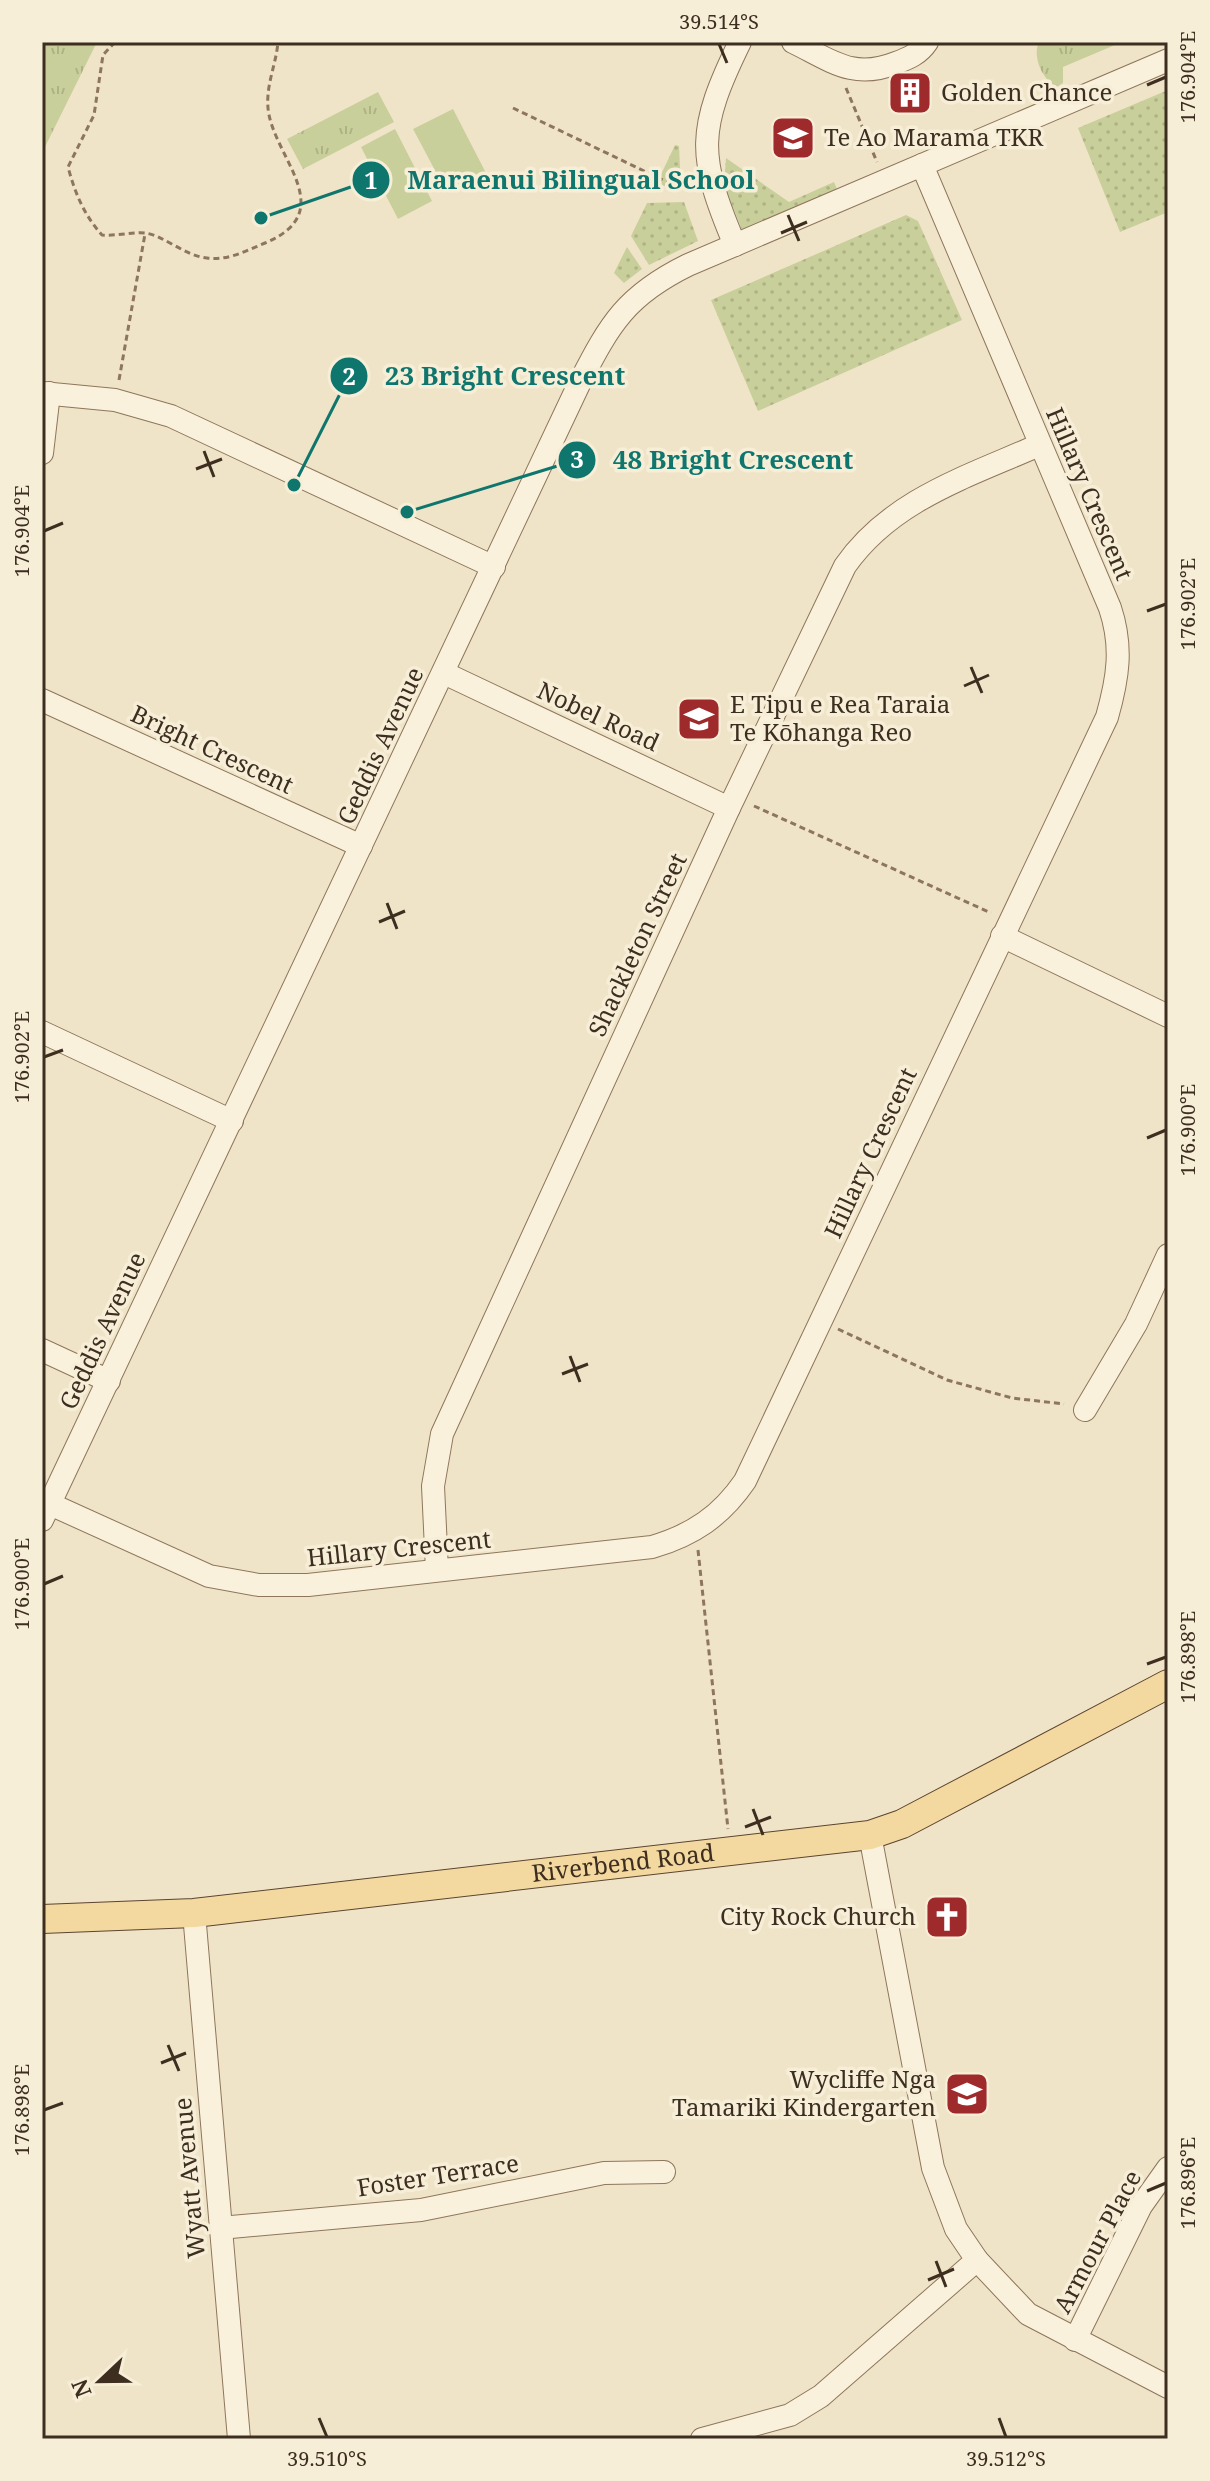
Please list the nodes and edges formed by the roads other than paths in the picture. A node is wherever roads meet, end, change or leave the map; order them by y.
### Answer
1 (740, 42) edge
2 (793, 42) edge
3 (927, 42) edge
4 (1168, 60) edge
5 (922, 165) junction
6 (735, 245) junction
7 (45, 393) edge
8 (1039, 445) junction
9 (42, 453) edge
10 (494, 567) junction
11 (444, 673) junction
12 (42, 700) edge
13 (733, 803) junction
14 (361, 846) junction
15 (1007, 929) junction
16 (1168, 1016) edge
17 (42, 1032) edge
18 (232, 1121) junction
19 (1168, 1255) edge
20 (42, 1350) edge
21 (109, 1381) junction
22 (1085, 1410) road end
23 (46, 1512) edge
24 (437, 1570) junction
25 (1168, 1684) edge
26 (870, 1835) junction
27 (194, 1913) junction
28 (42, 1919) edge
29 (1168, 2168) edge
30 (664, 2172) dead end
31 (220, 2228) junction
32 (977, 2260) junction
33 (1075, 2340) junction
34 (1168, 2387) edge
35 (239, 2439) edge
36 (702, 2439) edge

1 - 6 street
2 - 3 street
4 - 5 street, Geddis Avenue
5 - 6 street, Geddis Avenue
5 - 8 street, Hillary Crescent
6 - 10 street, Geddis Avenue
7 - 9 street
7 - 10 street
8 - 13 street, Shackleton Street
8 - 15 street, Hillary Crescent
10 - 11 street, Geddis Avenue
11 - 13 street, Nobel Road
11 - 14 street, Geddis Avenue
12 - 14 street, Bright Crescent
13 - 24 street, Shackleton Street
14 - 18 street, Geddis Avenue
15 - 16 street
15 - 24 street, Hillary Crescent
17 - 18 street
18 - 21 street, Geddis Avenue
19 - 22 street
20 - 21 street
21 - 23 street, Geddis Avenue
23 - 24 street, Hillary Crescent
25 - 26 main road, Riverbend Road
26 - 27 main road, Riverbend Road
26 - 32 street
27 - 28 main road, Riverbend Road
27 - 31 street, Wyatt Avenue
29 - 33 street, Armour Place
30 - 31 street, Foster Terrace
31 - 35 street, Wyatt Avenue
32 - 33 street
32 - 36 street
33 - 34 street

